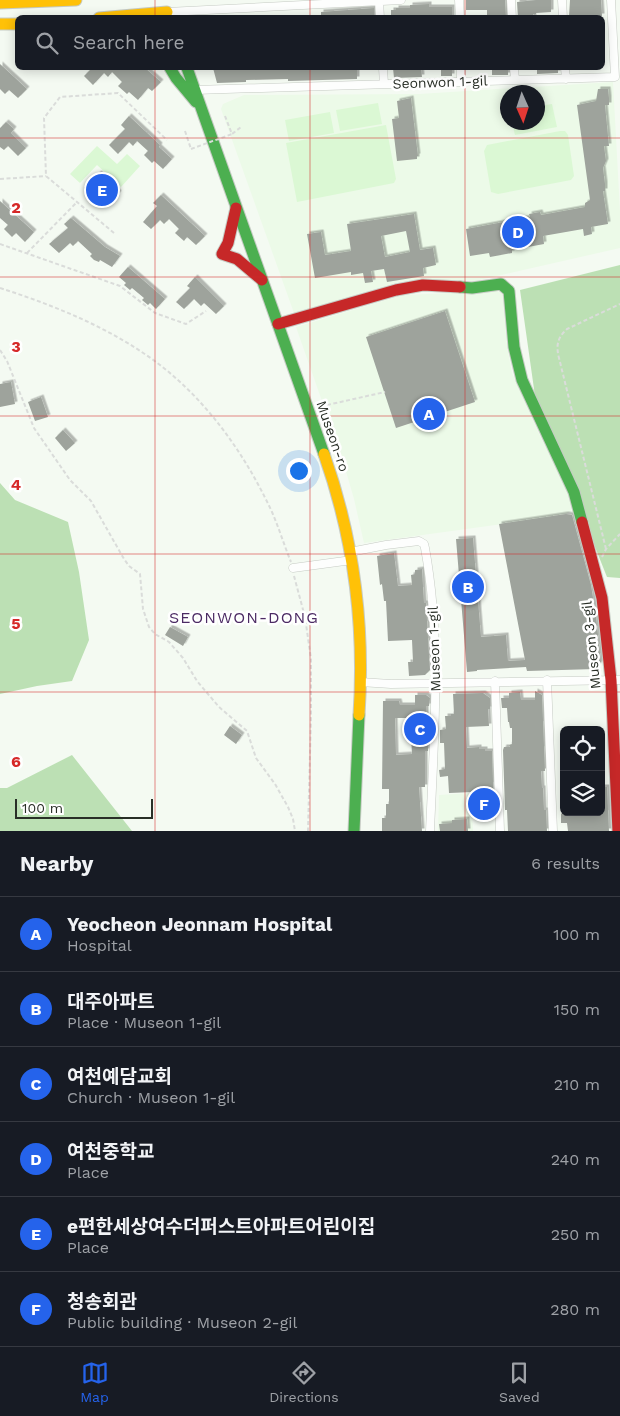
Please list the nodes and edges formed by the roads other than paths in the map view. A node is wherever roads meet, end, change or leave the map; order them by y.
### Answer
1 (76, 0) edge
2 (390, 0) edge
3 (401, 0) edge
4 (460, 0) edge
5 (511, 0) edge
6 (562, 0) edge
7 (612, 0) edge
8 (358, 1) edge
9 (378, 1) edge
10 (0, 3) edge
11 (292, 3) edge
12 (233, 4) edge
13 (168, 10) edge
14 (125, 15) edge
15 (380, 15) edge
16 (460, 15) edge
17 (512, 15) edge
18 (563, 15) edge
19 (0, 24) edge
20 (15, 24) edge
21 (171, 70) edge
22 (188, 70) edge
23 (383, 70) edge
24 (461, 70) edge
25 (514, 70) edge
26 (565, 70) edge
27 (566, 78) junction
28 (515, 80) junction
29 (461, 82) junction
30 (384, 84) junction
31 (195, 90) junction
32 (202, 110) junction
33 (236, 206) junction
34 (262, 281) junction
35 (278, 324) junction
36 (351, 556) junction
37 (293, 568) road end
38 (547, 680) junction
39 (616, 680) edge
40 (495, 681) junction
41 (360, 682) junction
42 (436, 683) junction
43 (354, 831) edge
44 (430, 831) edge
45 (500, 831) edge
46 (553, 831) edge
47 (618, 831) edge

1 - 10 street
2 - 3 street
2 - 9 street
4 - 16 street
5 - 17 street
6 - 18 street
7 - 27 street, Seonwon 1-gil
8 - 9 street
8 - 11 street
9 - 15 street
11 - 12 street
12 - 13 street
13 - 14 street
19 - 20 street
21 - 32 street
22 - 31 street, Museon-ro
23 - 30 street, Seonwon 1-gil
24 - 29 street
25 - 28 street
26 - 27 street
27 - 28 street, Seonwon 1-gil
28 - 29 street, Seonwon 1-gil
29 - 30 street, Seonwon 1-gil
30 - 31 street, Seonwon 1-gil
31 - 32 street, Museon-ro
32 - 33 street, Museon-ro
33 - 34 street, Museon-ro
33 - 34 street
34 - 35 street, Museon-ro
35 - 36 street, Museon-ro
35 - 39 street, Museon 3-gil
36 - 37 street
36 - 41 street, Museon-ro
36 - 42 street, Museon 1-gil
38 - 39 street
38 - 40 street
38 - 46 street
39 - 47 street, Museon 3-gil
40 - 42 street
40 - 45 street
41 - 42 street
41 - 43 street, Museon-ro
42 - 44 street, Museon 1-gil

